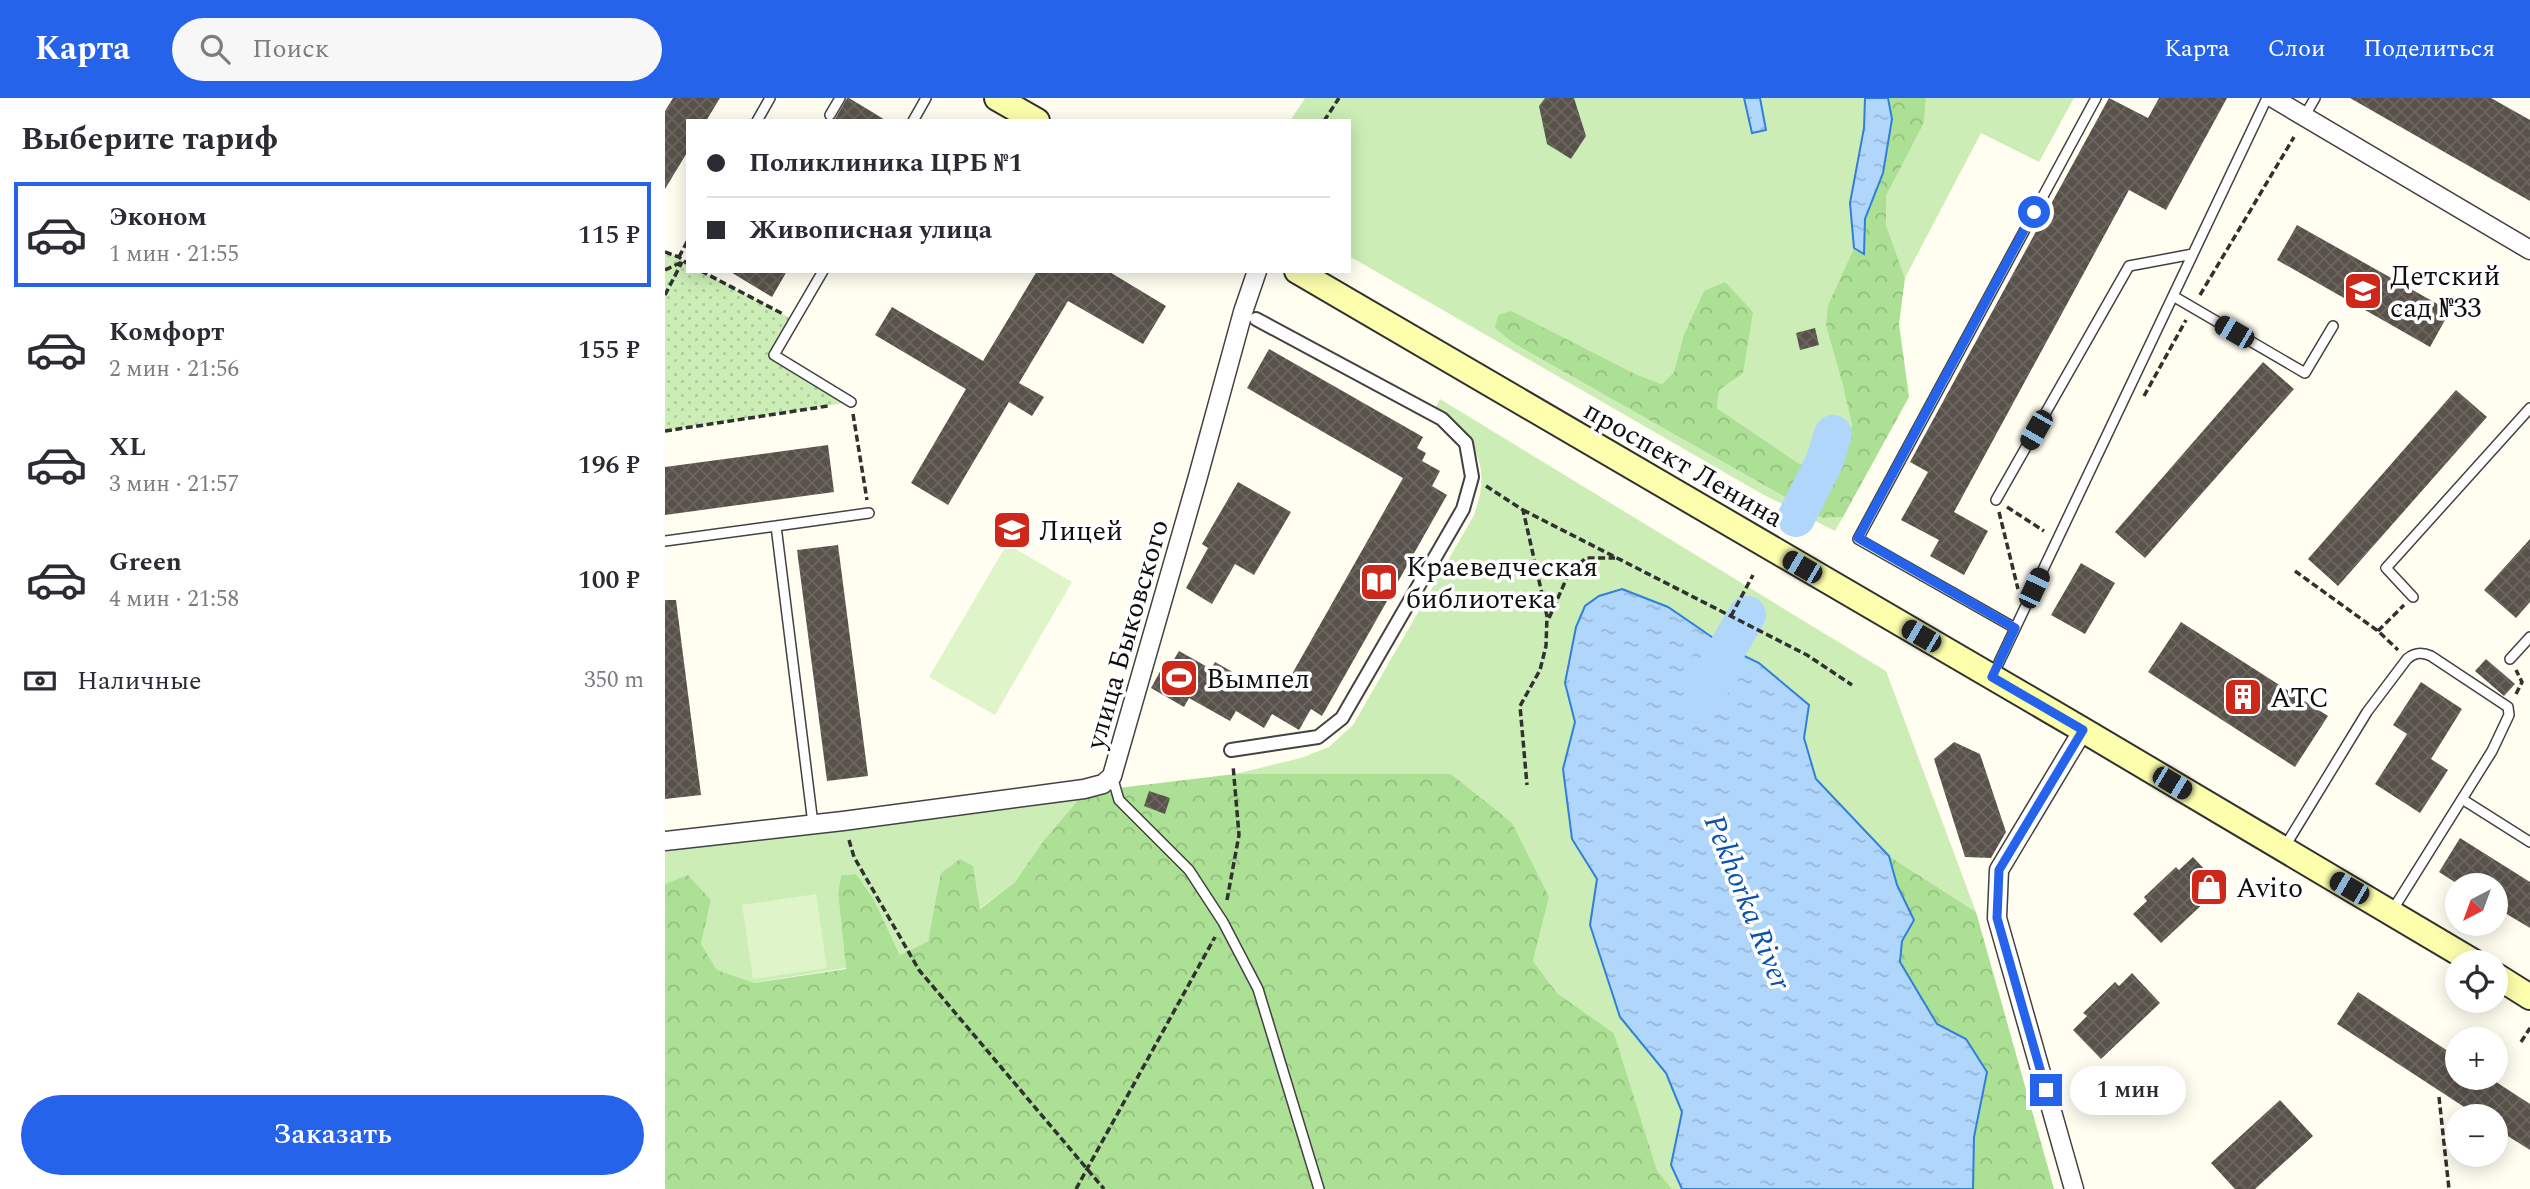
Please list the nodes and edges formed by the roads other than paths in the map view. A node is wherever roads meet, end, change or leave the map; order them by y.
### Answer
1 (770, 98) edge
2 (840, 98) edge
3 (926, 98) edge
4 (997, 98) edge
5 (2096, 98) edge
6 (2267, 98) edge
7 (2273, 98) edge
8 (2315, 98) edge
9 (830, 115) dead end
10 (2304, 117) junction
11 (758, 119) edge
12 (914, 119) edge
13 (1034, 119) edge
14 (2530, 250) edge
15 (2193, 254) junction
16 (822, 273) edge
17 (1256, 273) edge
18 (1300, 273) edge
19 (2173, 296) junction
20 (1257, 319) dead end
21 (2333, 326) dead end
22 (851, 402) road end
23 (2530, 408) edge
24 (1996, 500) road end
25 (869, 513) road end
26 (776, 526) junction
27 (665, 541) edge
28 (2413, 597) road end
29 (2015, 628) junction
30 (2530, 637) edge
31 (2510, 659) road end
32 (1992, 677) junction
33 (2083, 730) junction
34 (1231, 750) road end
35 (1112, 776) junction
36 (2462, 799) junction
37 (813, 824) junction
38 (665, 841) edge
39 (2530, 842) edge
40 (2283, 850) junction
41 (2391, 913) junction
42 (2454, 950) edge
43 (2508, 983) edge
44 (2530, 996) edge
45 (1318, 1189) edge
46 (2074, 1189) edge

1 - 11 lane
2 - 9 lane
3 - 12 lane
4 - 13 main road
5 - 29 lane
6 - 15 lane
7 - 10 street
8 - 10 lane
10 - 14 street
15 - 19 lane
15 - 24 lane
16 - 22 lane
17 - 35 street, улица Быковского
18 - 32 main road, проспект Ленина
19 - 21 lane
19 - 29 lane
20 - 34 street
23 - 28 lane
25 - 26 lane
26 - 27 lane
26 - 37 lane
29 - 32 lane
30 - 31 lane
32 - 33 main road, проспект Ленина
33 - 40 main road, проспект Ленина
33 - 46 street
35 - 37 street, улица Быковского
35 - 45 lane
36 - 39 lane
36 - 40 lane
36 - 41 lane
37 - 38 street, улица Быковского
40 - 41 main road, проспект Ленина
41 - 42 main road, проспект Ленина
43 - 44 main road

